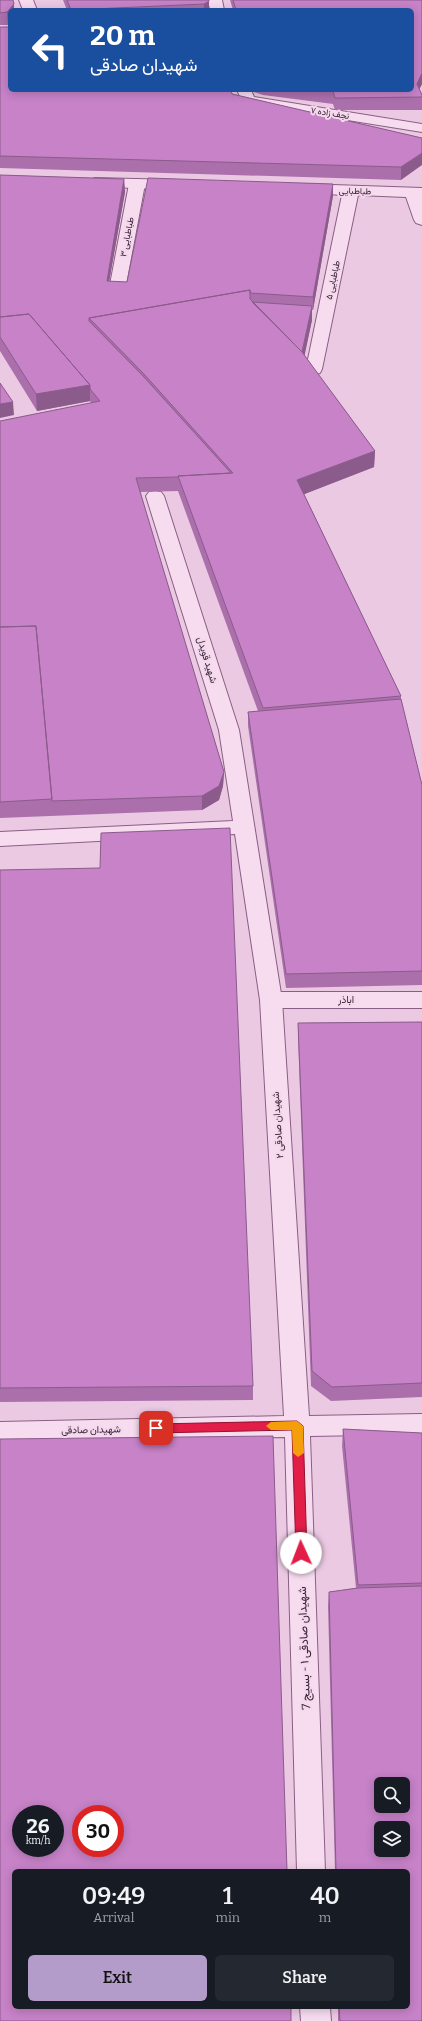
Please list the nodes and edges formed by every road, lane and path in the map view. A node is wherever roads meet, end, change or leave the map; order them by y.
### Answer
1 (245, 92) edge
2 (422, 128) edge
3 (84, 182) edge
4 (137, 184) junction
5 (193, 186) edge
6 (288, 189) edge
7 (352, 191) junction
8 (417, 192) edge
9 (422, 220) edge
10 (117, 290) edge
11 (314, 369) edge
12 (155, 496) edge
13 (243, 827) junction
14 (0, 839) edge
15 (270, 1000) junction
16 (422, 1000) edge
17 (422, 1424) edge
18 (297, 1426) junction
19 (0, 1432) edge
20 (311, 1869) edge
21 (315, 2009) edge
22 (316, 2021) edge

1 - 2 street, نجف زاده ۷
3 - 4 street
4 - 5 street
4 - 10 street, طباطبایی ۳
6 - 7 street, طباطبایی
7 - 8 street, طباطبایی
7 - 11 street, طباطبایی ۵
8 - 9 street
12 - 13 street, شهید قویدل
13 - 14 street
13 - 15 street, شهیدان صادقی ۲
15 - 16 street, اباذر
15 - 18 street, شهیدان صادقی ۲
17 - 18 street, شهیدان صادقی
18 - 19 street, شهیدان صادقی
18 - 20 street, شهیدان صادقی ۱ - بسیج 7
21 - 22 street

